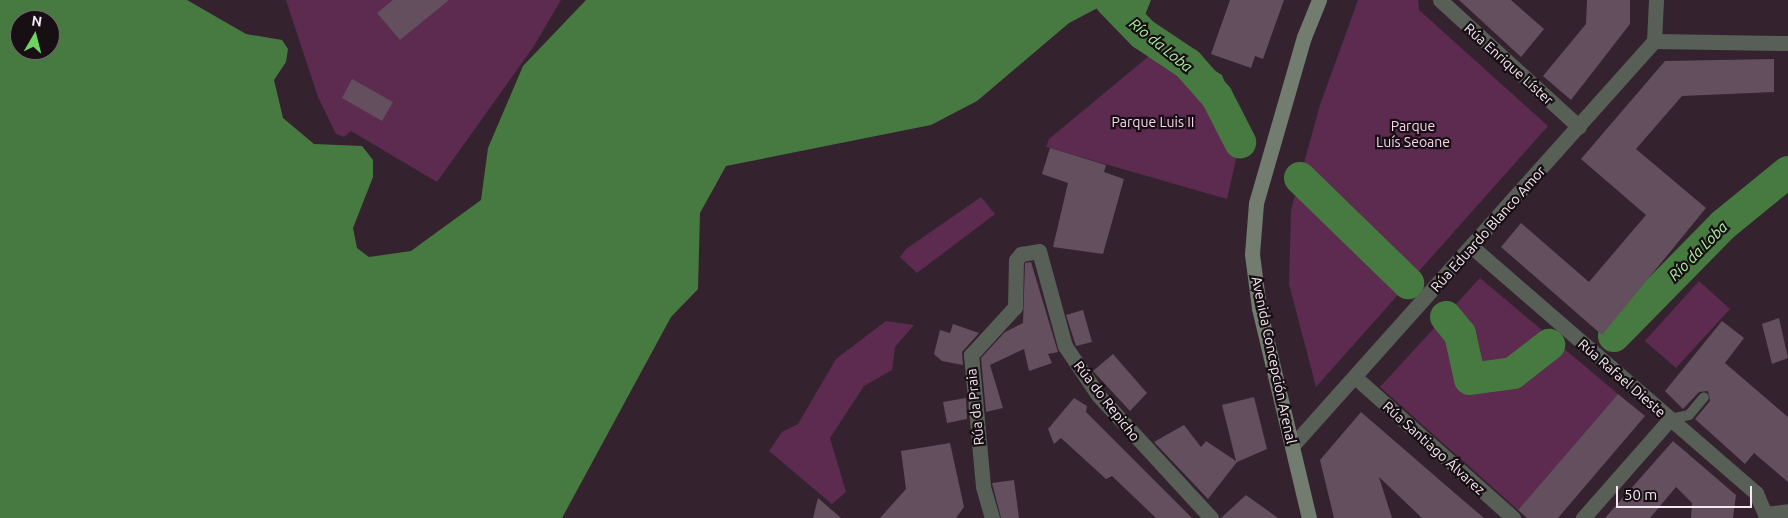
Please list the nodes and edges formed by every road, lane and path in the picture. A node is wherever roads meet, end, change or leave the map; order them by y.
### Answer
1 (1320, 0) edge
2 (1440, 0) edge
3 (1656, 0) edge
4 (1654, 41) junction
5 (1788, 43) edge
6 (1578, 127) junction
7 (1472, 247) junction
8 (1021, 254) joint
9 (1355, 377) junction
10 (1704, 397) dead end
11 (1670, 419) junction
12 (1292, 446) junction
13 (1788, 510) edge
14 (1764, 516) edge
15 (992, 518) edge
16 (1211, 518) edge
17 (1309, 518) edge
18 (1513, 518) edge
19 (1583, 518) edge

1 - 12 main road, Avenida Concepción Arenal
2 - 6 street, Rúa Enrique Líster
3 - 4 street
4 - 5 street
4 - 6 street, Rúa Eduardo Blanco Amor
6 - 7 street, Rúa Eduardo Blanco Amor
7 - 9 street, Rúa Eduardo Blanco Amor
7 - 11 street, Rúa Rafael Dieste
8 - 15 street, Rúa da Praia
8 - 16 street, Rúa do Repicho
9 - 12 street, Rúa Eduardo Blanco Amor
9 - 18 street, Rúa Santiago Álvarez
10 - 11 lane
11 - 14 street, Rúa Rafael Dieste
11 - 19 street
12 - 17 main road, Avenida Concepción Arenal
13 - 14 street

